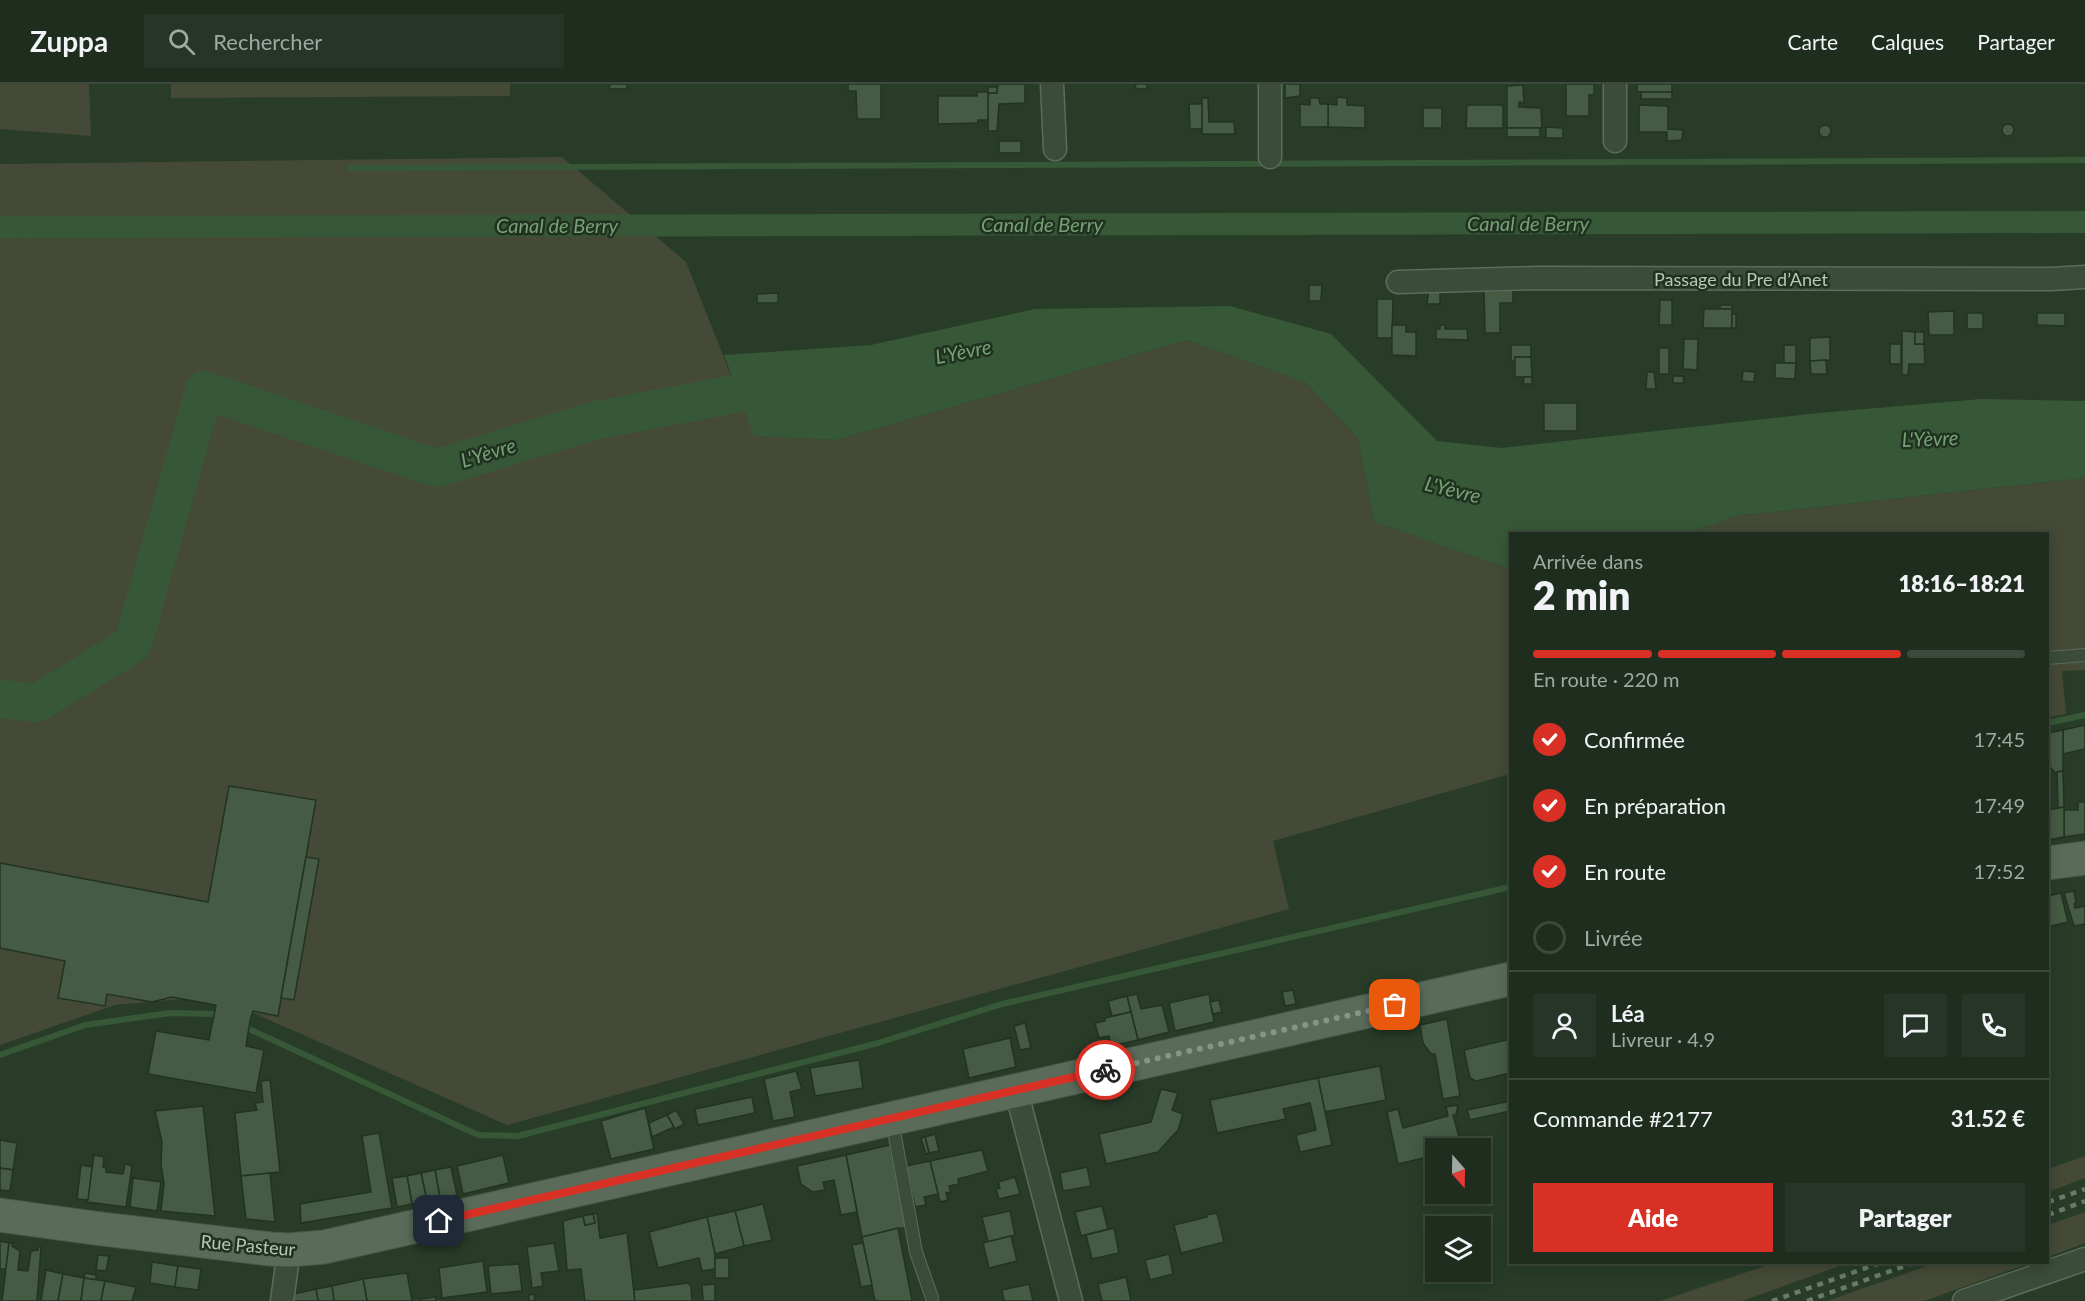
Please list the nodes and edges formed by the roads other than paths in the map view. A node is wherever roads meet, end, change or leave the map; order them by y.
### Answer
1 (1052, 84) edge
2 (1270, 84) edge
3 (1615, 84) edge
4 (1616, 141) dead end
5 (1055, 148) dead end
6 (1270, 157) dead end
7 (2085, 277) edge
8 (1398, 282) dead end
9 (2085, 655) edge
10 (2049, 658) edge
11 (2085, 858) edge
12 (2049, 862) edge
13 (1509, 979) edge
14 (1016, 1090) junction
15 (892, 1118) junction
16 (0, 1215) edge
17 (289, 1250) junction
18 (2085, 1259) edge
19 (932, 1298) dead end
20 (282, 1301) edge
21 (1071, 1301) edge
22 (1964, 1301) edge

1 - 5 street
2 - 6 street
3 - 4 street
7 - 8 street, Passage du Pre d’Anet
9 - 10 lane
11 - 12 main road
13 - 14 main road, Rue Pasteur
14 - 15 main road, Rue Pasteur
14 - 21 street
15 - 17 main road, Rue Pasteur
15 - 19 lane
16 - 17 main road, Rue Pasteur
17 - 20 street
18 - 22 street

